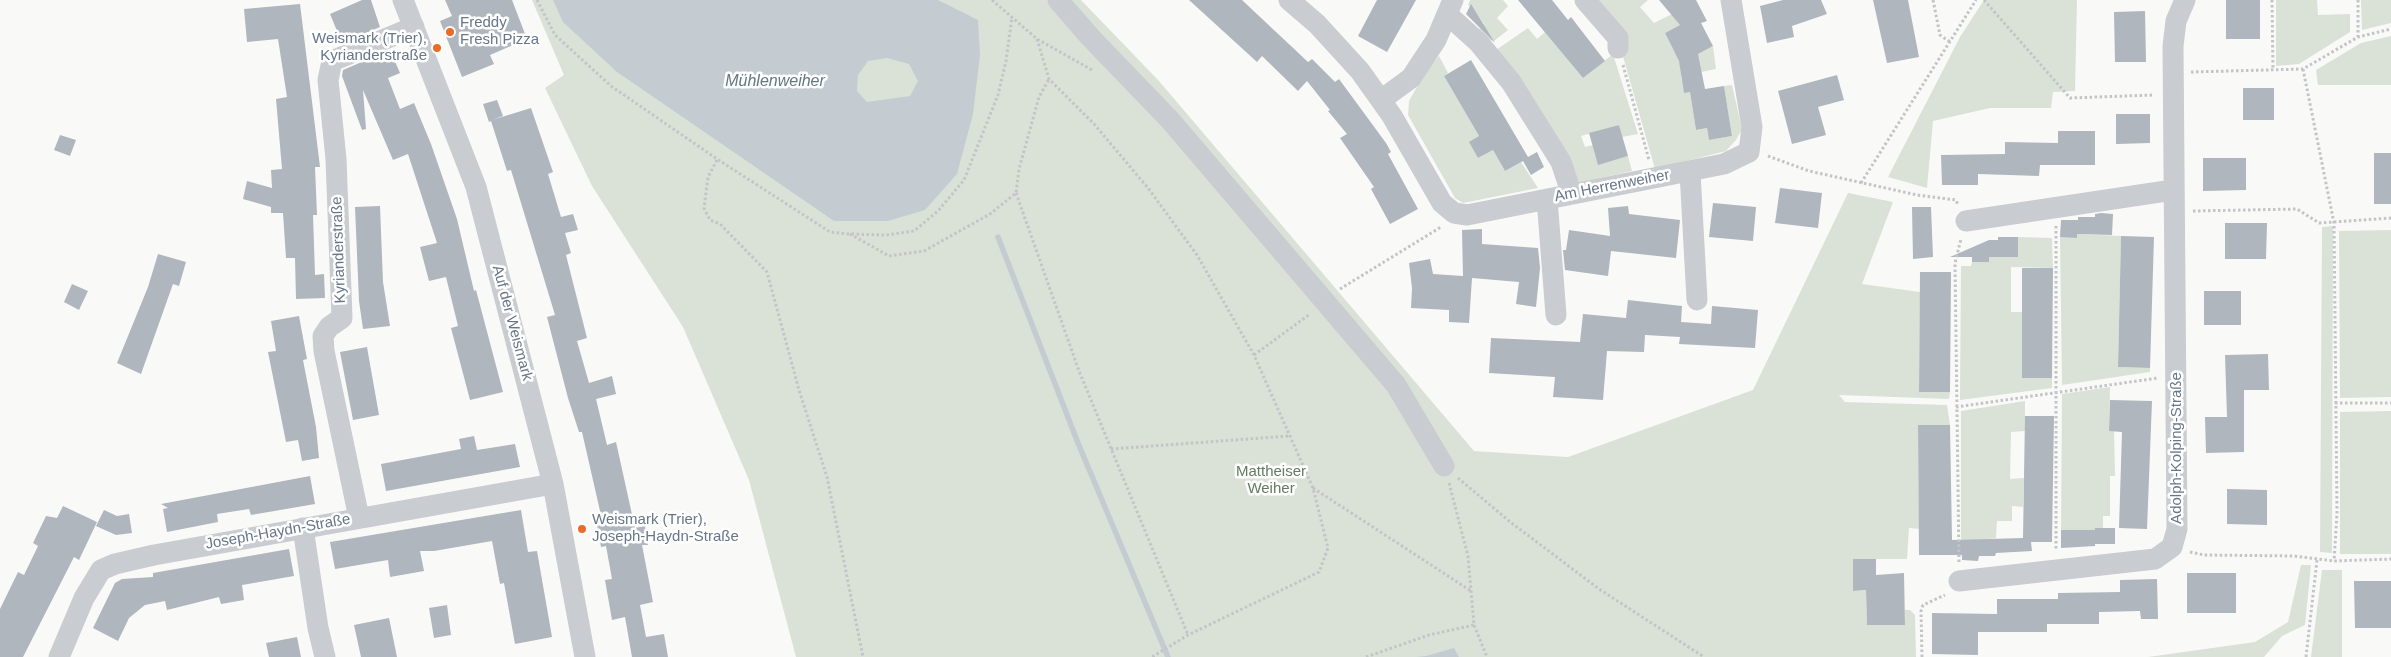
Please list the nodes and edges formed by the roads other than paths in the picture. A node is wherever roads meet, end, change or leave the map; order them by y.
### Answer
1 (402, 0) edge
2 (1058, 0) edge
3 (1289, 0) edge
4 (1586, 0) edge
5 (1731, 0) edge
6 (2186, 0) edge
7 (1450, 7) edge
8 (414, 27) junction
9 (1618, 48) road end
10 (1381, 100) junction
11 (1690, 172) junction
12 (1568, 182) dead end
13 (2174, 190) junction
14 (1547, 198) junction
15 (1966, 221) road end
16 (1697, 300) dead end
17 (1556, 315) dead end
18 (1444, 466) road end
19 (553, 484) junction
20 (359, 518) junction
21 (303, 528) junction
22 (1959, 581) road end
23 (59, 657) edge
24 (325, 657) edge
25 (585, 657) edge

1 - 8 street, Auf der Weismark
2 - 18 street
3 - 10 street
4 - 9 street
5 - 11 street, Am Herrenweiher
6 - 13 street, Adolph-Kolping-Straße
7 - 10 street
7 - 12 street
8 - 19 street, Auf der Weismark
8 - 20 street, Kyrianderstraße
10 - 14 street, Am Herrenweiher
11 - 14 street, Am Herrenweiher
11 - 16 street
13 - 15 street
13 - 22 street, Adolph-Kolping-Straße
14 - 17 street
19 - 20 street, Joseph-Haydn-Straße
19 - 25 street, Auf der Weismark
20 - 21 street, Joseph-Haydn-Straße
21 - 23 street, Joseph-Haydn-Straße
21 - 24 street

